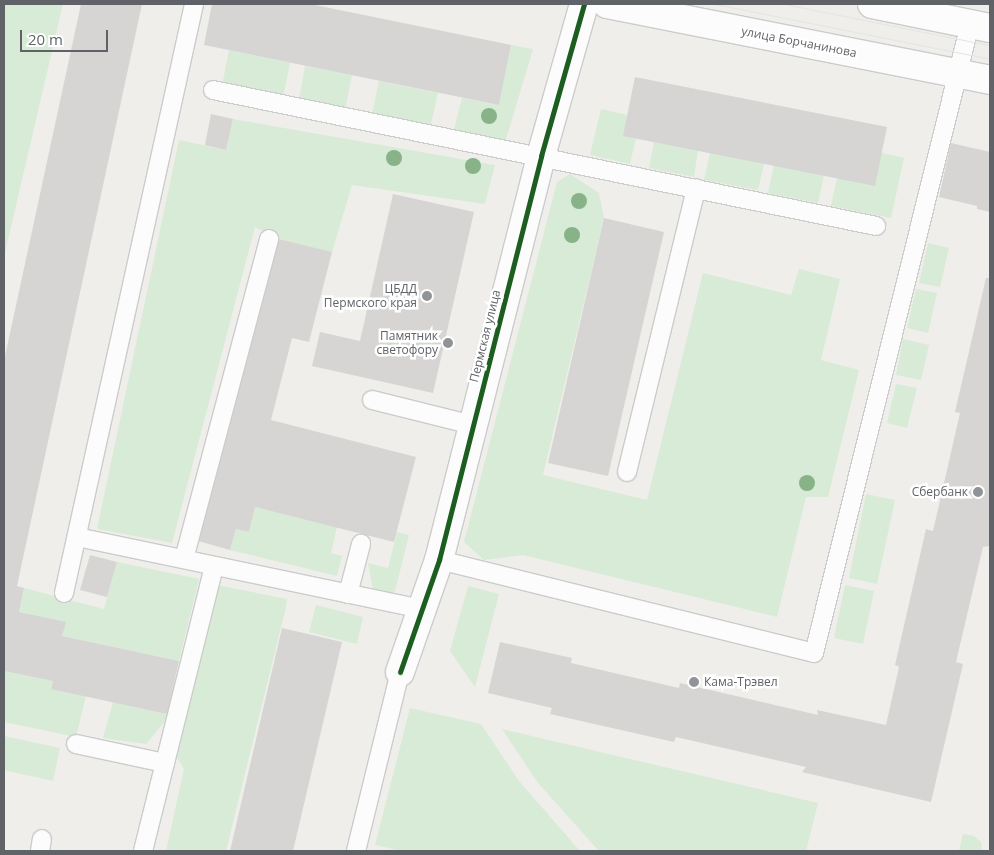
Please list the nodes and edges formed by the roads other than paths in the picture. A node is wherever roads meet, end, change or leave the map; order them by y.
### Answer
1 (194, 4) edge
2 (584, 4) edge
3 (607, 4) edge
4 (872, 4) edge
5 (980, 26) edge
6 (958, 74) junction
7 (990, 80) edge
8 (213, 90) dead end
9 (541, 156) junction
10 (696, 188) junction
11 (876, 226) dead end
12 (269, 239) dead end
13 (372, 400) dead end
14 (473, 425) junction
15 (627, 472) dead end
16 (77, 537) junction
17 (361, 544) dead end
18 (184, 560) junction
19 (439, 560) junction
20 (214, 566) junction
21 (64, 593) dead end
22 (348, 594) junction
23 (421, 609) junction
24 (400, 672) joint
25 (76, 744) dead end
26 (165, 763) junction
27 (143, 851) edge
28 (356, 851) edge

1 - 16 lane
2 - 9 street, Пермская улица
3 - 6 street, улица Борчанинова
4 - 5 street
5 - 6 lane
6 - 7 street, улица Борчанинова
6 - 19 lane
8 - 9 lane
9 - 10 lane
9 - 14 street, Пермская улица
10 - 11 lane
10 - 15 lane
12 - 18 lane
13 - 14 lane
14 - 19 street, Пермская улица
16 - 18 lane
16 - 21 lane
17 - 22 lane
18 - 20 lane
19 - 23 street, Пермская улица
20 - 22 lane
20 - 26 lane
22 - 23 lane
23 - 24 street, Пермская улица
24 - 28 lane
25 - 26 lane
26 - 27 lane

